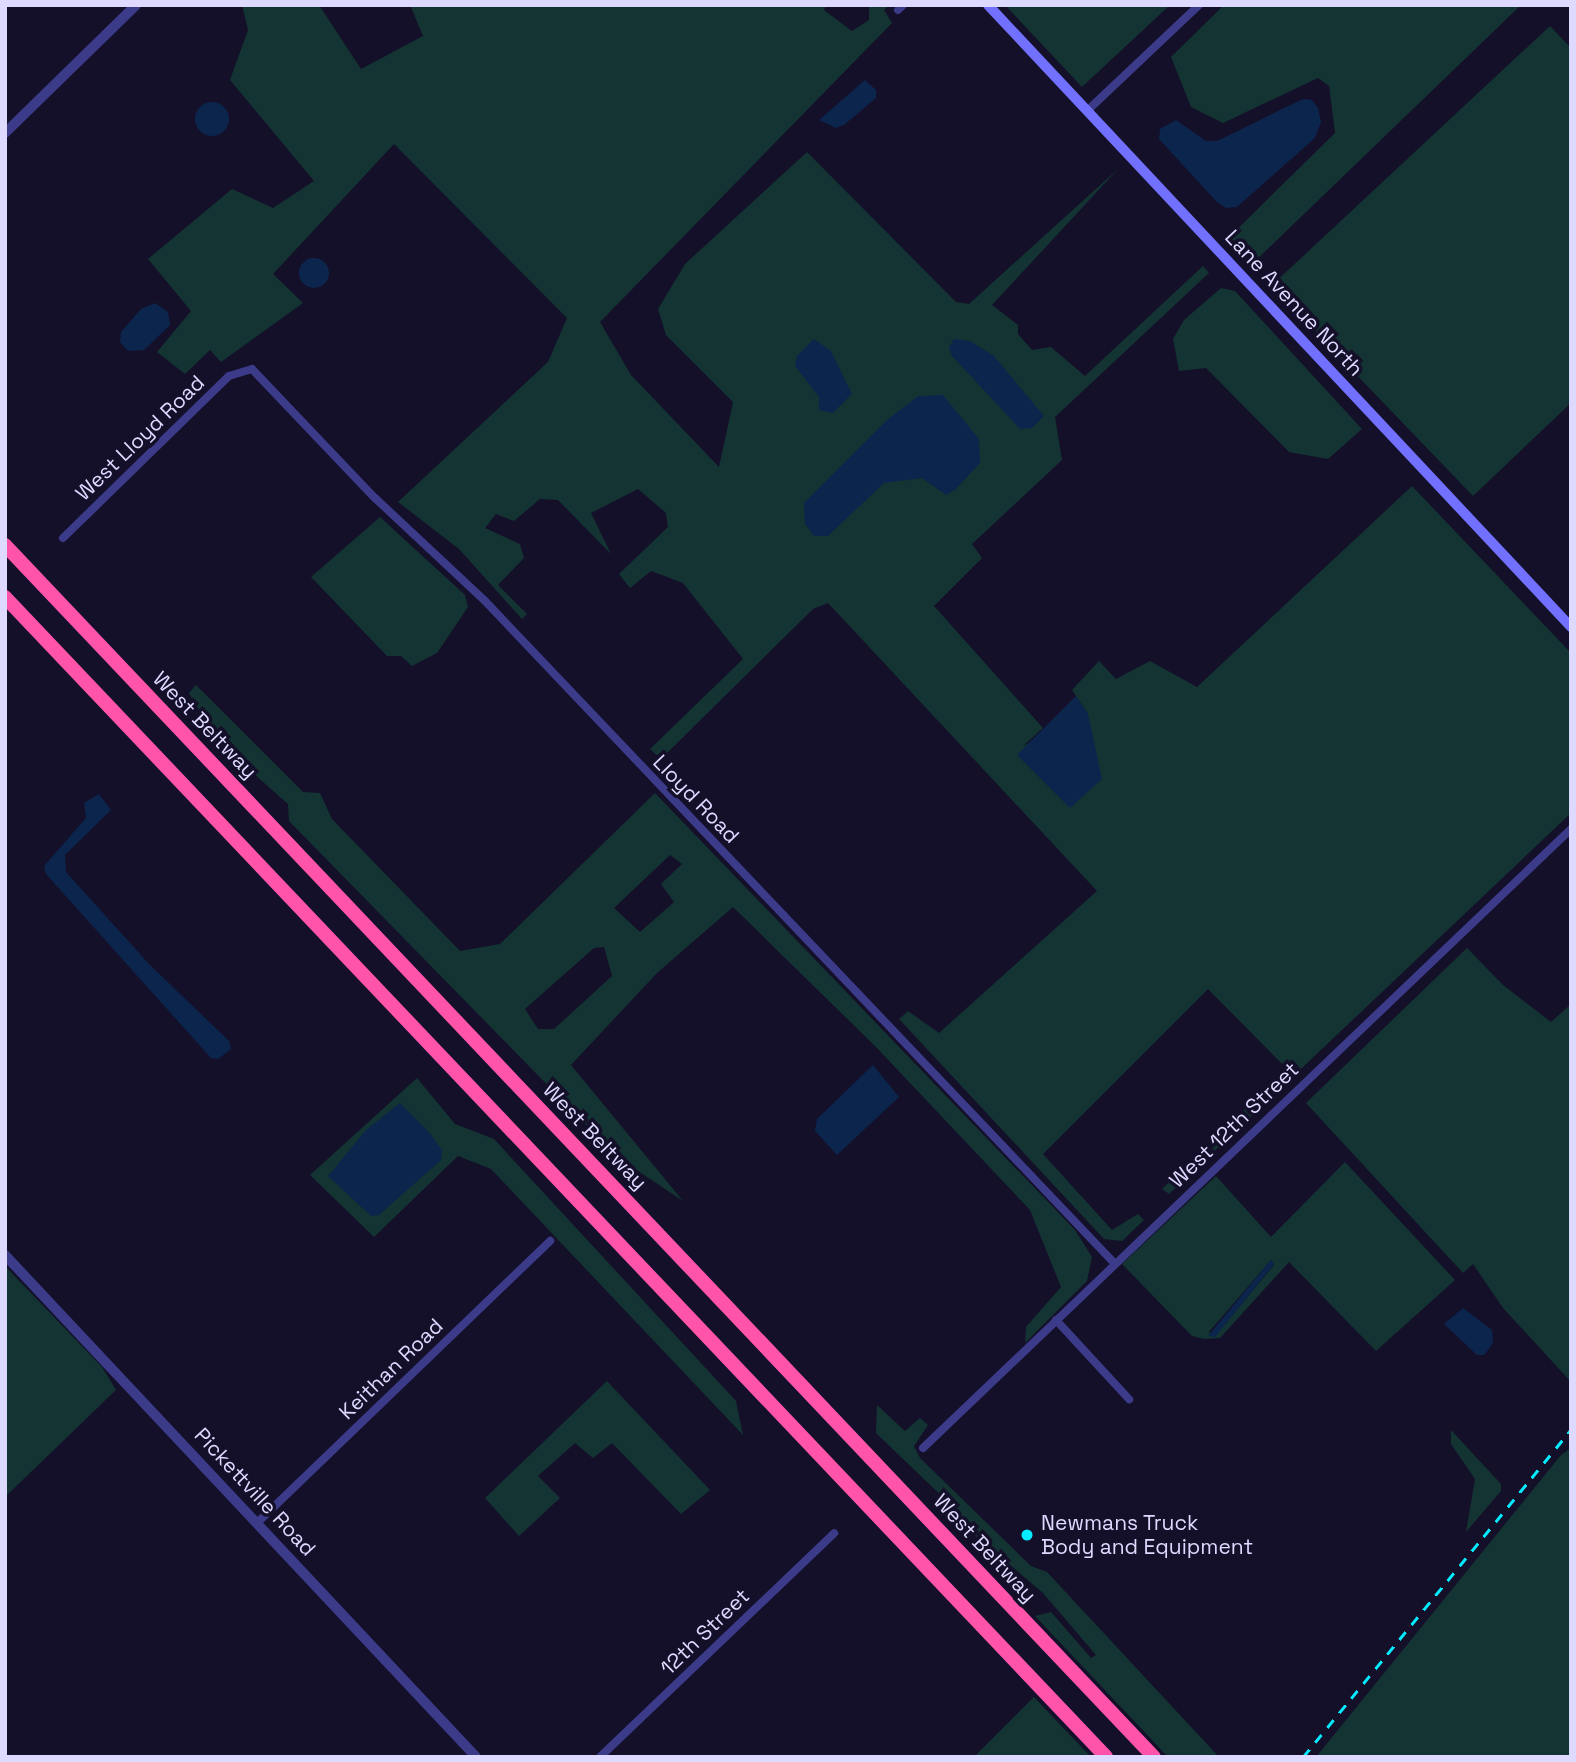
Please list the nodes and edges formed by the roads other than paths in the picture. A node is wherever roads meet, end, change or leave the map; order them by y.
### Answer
1 (136, 5) edge
2 (988, 5) edge
3 (1199, 5) edge
4 (1088, 110) junction
5 (5, 133) edge
6 (244, 367) joint
7 (63, 538) dead end
8 (5, 545) edge
9 (5, 597) edge
10 (1571, 627) edge
11 (1571, 829) edge
12 (550, 1241) dead end
13 (5, 1255) edge
14 (1114, 1263) junction
15 (1056, 1320) junction
16 (1129, 1399) dead end
17 (923, 1448) dead end
18 (257, 1522) junction
19 (834, 1533) dead end
20 (476, 1757) edge
21 (600, 1757) edge
22 (1106, 1757) edge
23 (1154, 1757) edge

1 - 5 street
2 - 4 main road, Lane Avenue North
3 - 4 street
4 - 10 main road, Lane Avenue North
6 - 7 street, West Lloyd Road
6 - 14 street, Lloyd Road
8 - 23 highway, West Beltway
9 - 22 highway
11 - 14 street, West 12th Street
12 - 18 street, Keithan Road
13 - 18 street, Pickettville Road
14 - 15 street, West 12th Street
15 - 16 street
15 - 17 street, West 12th Street
18 - 20 street, Pickettville Road
19 - 21 street, 12th Street

